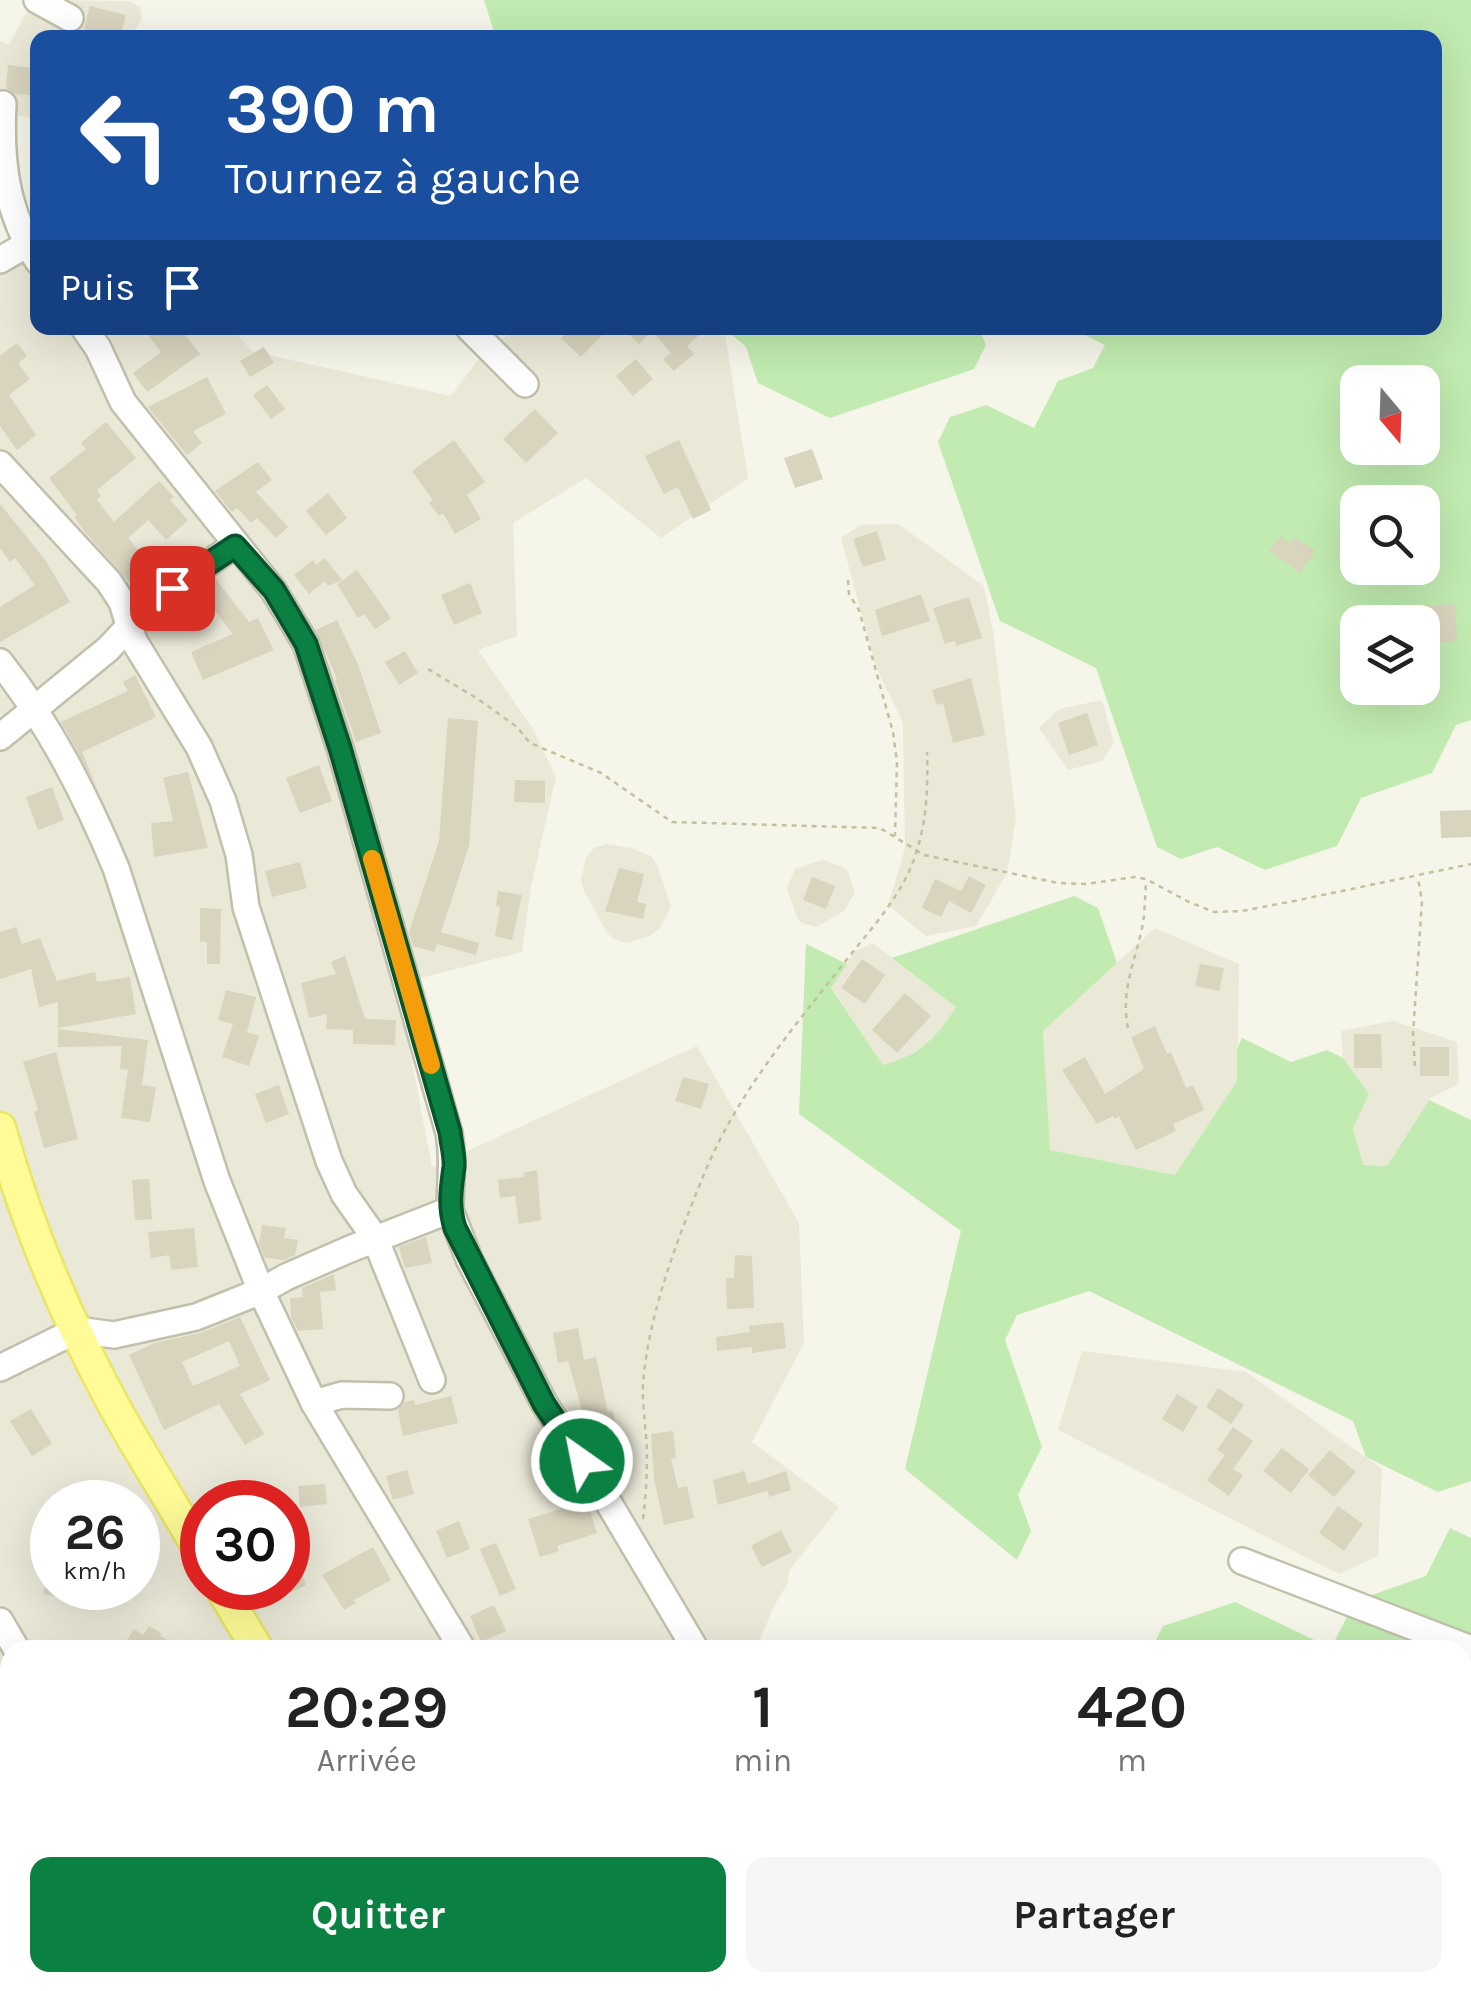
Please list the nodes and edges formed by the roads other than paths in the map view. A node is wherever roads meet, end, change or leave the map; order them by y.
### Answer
1 (37, 0) edge
2 (70, 18) dead end
3 (3, 104) dead end
4 (30, 239) edge
5 (30, 249) edge
6 (0, 260) edge
7 (89, 335) edge
8 (476, 335) edge
9 (525, 384) dead end
10 (0, 464) edge
11 (235, 546) junction
12 (128, 625) junction
13 (0, 662) edge
14 (36, 707) junction
15 (0, 737) edge
16 (0, 1128) edge
17 (450, 1210) junction
18 (375, 1238) junction
19 (261, 1291) junction
20 (77, 1330) junction
21 (0, 1368) edge
22 (432, 1380) dead end
23 (390, 1396) dead end
24 (314, 1402) junction
25 (180, 1518) edge
26 (1242, 1561) dead end
27 (234, 1610) edge
28 (252, 1640) edge
29 (457, 1640) edge
30 (690, 1640) edge
31 (1445, 1640) edge

1 - 2 street
3 - 4 street
5 - 6 street
7 - 11 street
8 - 9 street
10 - 12 street
11 - 12 street
11 - 17 street
12 - 14 street
12 - 18 street
13 - 14 street
14 - 15 street
14 - 19 street
16 - 20 main road
17 - 18 street
17 - 30 street
18 - 19 street
18 - 22 street
19 - 20 street
19 - 24 street
20 - 21 street
20 - 25 main road
23 - 24 street
24 - 29 street
26 - 31 street
27 - 28 main road

